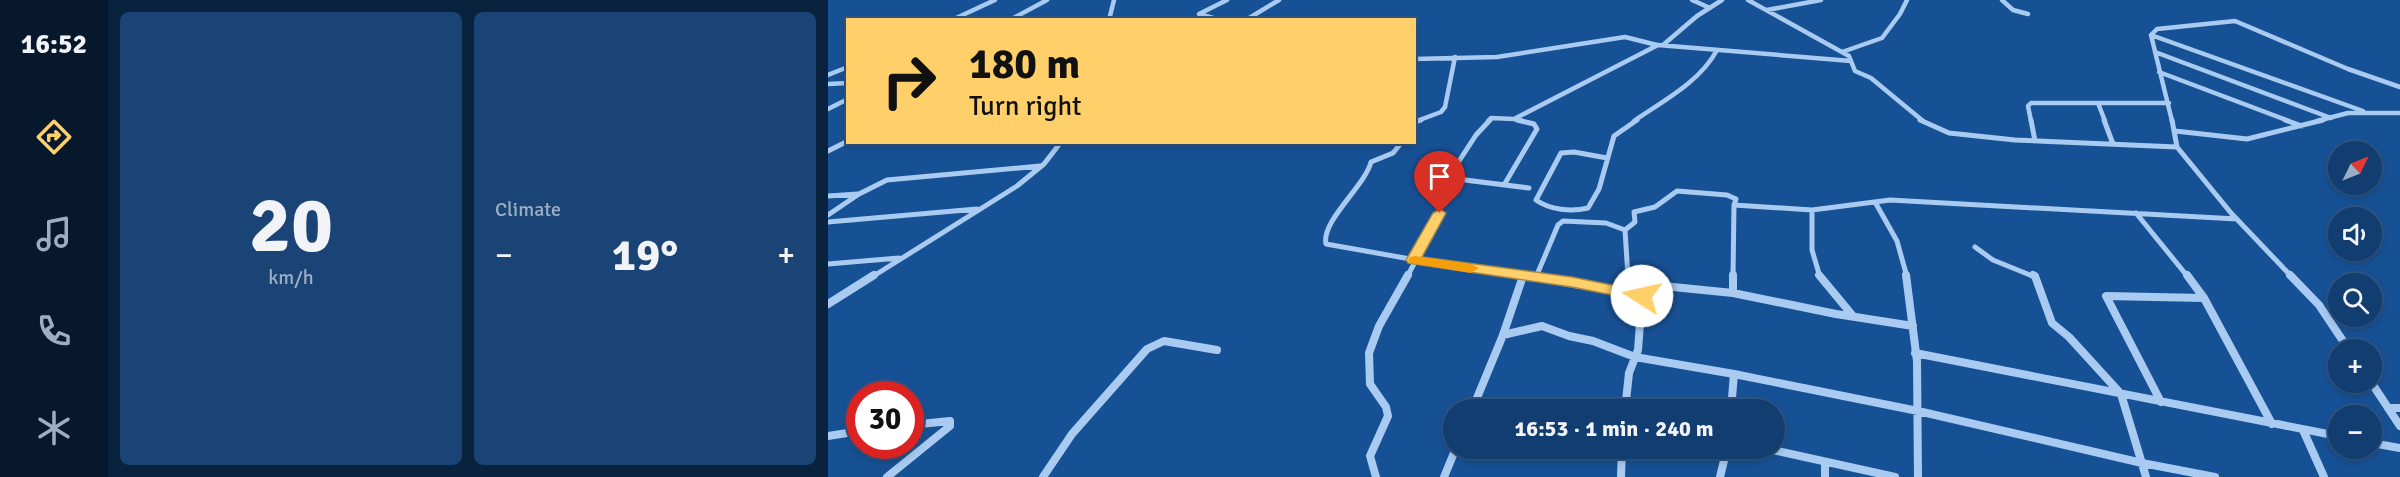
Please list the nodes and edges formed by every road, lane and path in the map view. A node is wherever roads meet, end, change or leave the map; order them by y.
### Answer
1 (995, 0) edge
2 (1047, 0) edge
3 (1114, 0) edge
4 (1227, 0) edge
5 (1279, 0) edge
6 (1692, 0) edge
7 (1722, 0) edge
8 (1764, 0) edge
9 (1821, 0) edge
10 (1906, 0) edge
11 (2002, 0) edge
12 (1750, 1) edge
13 (1710, 8) junction
14 (1767, 10) junction
15 (2028, 14) dead end
16 (956, 18) edge
17 (1014, 18) edge
18 (1110, 18) edge
19 (1213, 18) edge
20 (1249, 18) edge
21 (2151, 35) junction
22 (1660, 45) junction
23 (1717, 50) junction
24 (1842, 52) junction
25 (2155, 52) junction
26 (1455, 57) junction
27 (1416, 59) edge
28 (1851, 61) junction
29 (846, 68) edge
30 (2159, 72) junction
31 (828, 75) edge
32 (846, 83) edge
33 (828, 84) edge
34 (2400, 87) edge
35 (846, 100) edge
36 (2098, 103) junction
37 (2169, 103) junction
38 (828, 110) edge
39 (2365, 112) junction
40 (2400, 113) edge
41 (2331, 118) junction
42 (1514, 119) junction
43 (1416, 121) edge
44 (2302, 126) junction
45 (2175, 131) junction
46 (2035, 141) junction
47 (846, 142) edge
48 (1059, 144) edge
49 (1400, 144) edge
50 (2113, 144) junction
51 (2177, 147) junction
52 (828, 151) edge
53 (1607, 158) junction
54 (1041, 166) junction
55 (1425, 175) dead end
56 (1448, 178) junction
57 (1504, 185) junction
58 (1529, 188) dead end
59 (859, 194) junction
60 (828, 196) edge
61 (1875, 202) junction
62 (1734, 205) junction
63 (980, 208) junction
64 (1812, 210) junction
65 (1440, 213) dead end
66 (2136, 213) junction
67 (828, 215) edge
68 (2237, 219) junction
69 (828, 222) edge
70 (1625, 230) junction
71 (1975, 247) dead end
72 (902, 257) junction
73 (1414, 260) junction
74 (828, 264) edge
75 (1524, 276) junction
76 (1536, 277) junction
77 (1643, 284) junction
78 (1733, 293) junction
79 (1642, 296) junction
80 (2204, 298) junction
81 (828, 304) edge
82 (1853, 316) junction
83 (1913, 326) junction
84 (1503, 334) junction
85 (2342, 339) edge
86 (1217, 350) dead end
87 (1915, 353) junction
88 (1635, 357) junction
89 (1734, 374) junction
90 (2378, 393) edge
91 (2121, 394) junction
92 (1476, 399) edge
93 (1626, 399) edge
94 (1732, 399) edge
95 (2161, 402) junction
96 (2388, 408) junction
97 (2400, 408) edge
98 (1918, 411) junction
99 (924, 424) edge
100 (2272, 424) junction
101 (2400, 426) edge
102 (2303, 430) junction
103 (846, 434) edge
104 (2328, 434) edge
105 (828, 436) edge
106 (2382, 445) edge
107 (924, 448) edge
108 (2400, 448) edge
109 (1785, 453) edge
110 (910, 459) edge
111 (1451, 459) edge
112 (1622, 459) edge
113 (1724, 459) edge
114 (1825, 462) junction
115 (2142, 463) junction
116 (887, 477) edge
117 (1043, 477) edge
118 (1376, 477) edge
119 (1444, 477) edge
120 (1621, 477) edge
121 (1720, 477) edge
122 (1825, 477) edge
123 (1895, 477) edge
124 (1918, 477) edge
125 (2146, 477) edge
126 (2215, 477) edge
127 (2324, 477) edge

1 - 16 street
2 - 17 street
3 - 18 street
4 - 19 street
5 - 20 street
6 - 13 street
7 - 13 street
8 - 12 street
9 - 14 street
10 - 24 street
11 - 15 street
12 - 14 street
13 - 22 street
14 - 24 street
21 - 25 street
21 - 34 street
21 - 39 street
22 - 23 street
22 - 26 street
22 - 42 street
23 - 28 street
23 - 53 street
24 - 28 street
25 - 30 street
25 - 41 street
26 - 27 street
26 - 43 street
28 - 46 street
29 - 31 street
30 - 37 street
30 - 44 street
32 - 33 street
35 - 38 street
36 - 37 street
36 - 46 street
36 - 50 street
37 - 45 street
39 - 40 street
39 - 41 street
41 - 44 street
42 - 56 street
42 - 57 street
44 - 45 street
45 - 51 street
46 - 50 street
47 - 52 street
48 - 54 street
49 - 73 street
50 - 51 street
51 - 68 street
53 - 53 street
54 - 59 street
54 - 63 street
55 - 56 street
56 - 57 street
57 - 58 street
59 - 60 street
59 - 67 street
61 - 64 street
61 - 66 street
61 - 83 street
62 - 64 street
62 - 70 street
62 - 78 street
63 - 69 street
63 - 72 street
64 - 82 street
65 - 73 street
66 - 68 street
66 - 80 street
68 - 85 street
70 - 76 street
70 - 77 street
71 - 91 street
72 - 74 street
72 - 81 street
73 - 75 street
73 - 118 street
75 - 76 street
75 - 84 street
76 - 79 street
77 - 78 street
77 - 79 street
78 - 82 street
79 - 88 street
80 - 95 street
80 - 100 street
82 - 83 street
83 - 87 street
84 - 88 street
84 - 92 street
86 - 117 street
87 - 91 street
87 - 98 street
88 - 89 street
88 - 93 street
89 - 94 street
89 - 98 street
90 - 96 street
91 - 95 street
91 - 115 street
95 - 100 street
96 - 97 street
96 - 101 street
98 - 115 street
98 - 124 street
99 - 107 street
100 - 102 street
102 - 104 street
102 - 127 street
103 - 105 street
106 - 108 street
109 - 114 street
110 - 116 street
111 - 119 street
112 - 120 street
113 - 121 street
114 - 122 street
114 - 123 street
115 - 125 street
115 - 126 street

